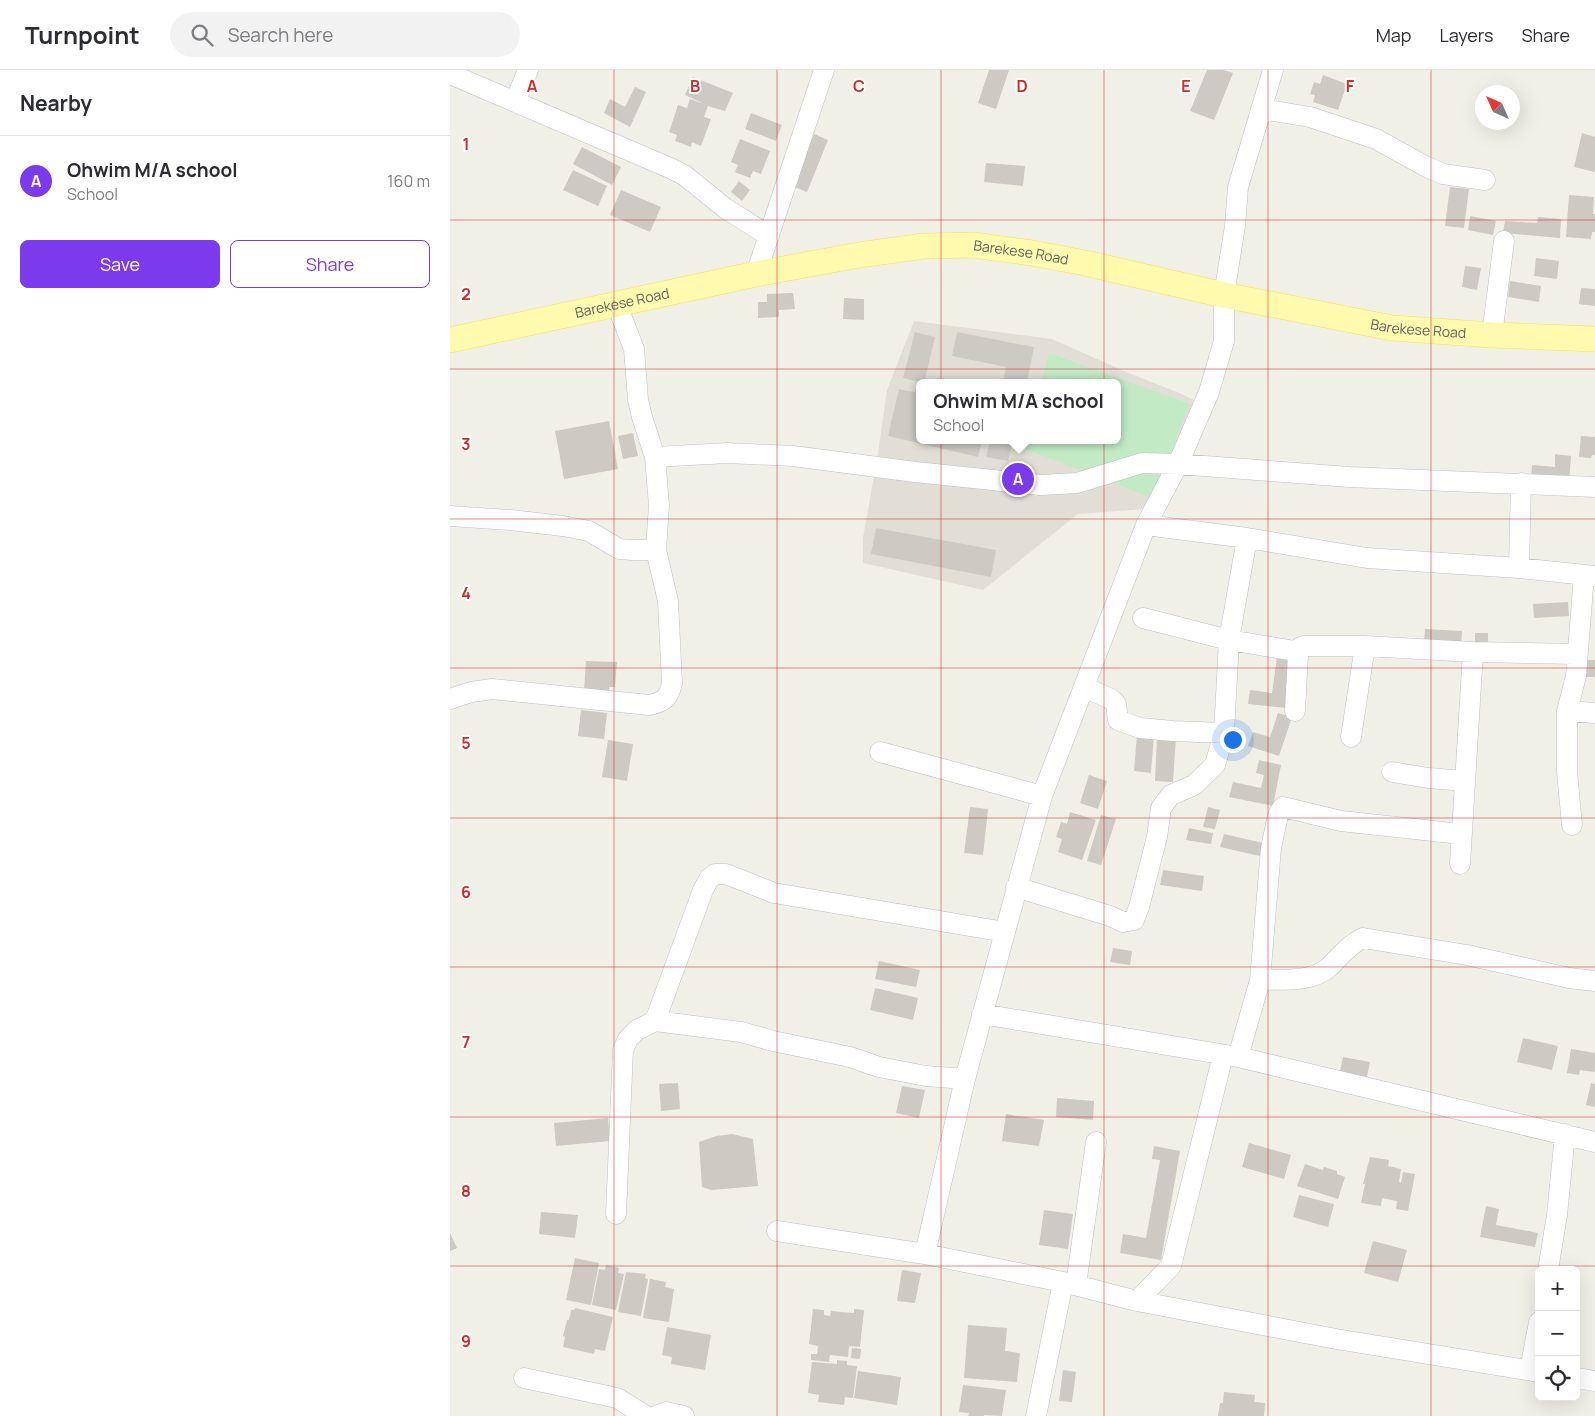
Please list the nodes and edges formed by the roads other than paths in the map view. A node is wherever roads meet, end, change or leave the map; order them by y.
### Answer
1 (528, 70) edge
2 (824, 70) edge
3 (1268, 71) edge
4 (450, 74) edge
5 (515, 102) junction
6 (1261, 109) junction
7 (1485, 180) dead end
8 (769, 236) junction
9 (1504, 240) dead end
10 (756, 274) junction
11 (1224, 295) junction
12 (617, 305) junction
13 (1492, 335) junction
14 (1595, 339) edge
15 (450, 340) edge
16 (655, 457) junction
17 (1178, 464) junction
18 (1521, 484) junction
19 (1595, 487) edge
20 (450, 516) edge
21 (1146, 525) junction
22 (1247, 538) junction
23 (656, 550) junction
24 (1519, 568) junction
25 (1589, 575) edge
26 (1142, 618) dead end
27 (1229, 640) junction
28 (1365, 646) junction
29 (1295, 651) junction
30 (1473, 652) junction
31 (1578, 654) junction
32 (1084, 687) junction
33 (450, 699) edge
34 (1295, 711) dead end
35 (1567, 711) junction
36 (1595, 713) edge
37 (1224, 733) junction
38 (1351, 736) dead end
39 (880, 752) dead end
40 (1392, 772) dead end
41 (1465, 781) junction
42 (1042, 796) junction
43 (1572, 826) dead end
44 (1462, 834) junction
45 (1460, 864) dead end
46 (1016, 887) junction
47 (1005, 932) junction
48 (1260, 980) junction
49 (1595, 981) edge
50 (982, 1014) junction
51 (655, 1021) junction
52 (1230, 1056) junction
53 (964, 1079) junction
54 (1565, 1134) junction
55 (1096, 1142) dead end
56 (1595, 1142) edge
57 (616, 1214) dead end
58 (777, 1231) dead end
59 (925, 1254) junction
60 (1549, 1266) edge
61 (1070, 1284) junction
62 (1137, 1301) junction
63 (1535, 1371) edge
64 (524, 1378) dead end
65 (1580, 1379) edge
66 (1595, 1381) edge
67 (646, 1416) edge
68 (656, 1416) edge
69 (684, 1416) edge
70 (1036, 1416) edge

1 - 5 street
2 - 8 street
3 - 6 street
4 - 5 street
5 - 8 street
6 - 7 street
6 - 11 street
8 - 10 street
9 - 13 street
10 - 11 main road, Barekese Road
10 - 12 main road, Barekese Road
11 - 13 main road, Barekese Road
11 - 17 street
12 - 15 main road, Barekese Road
12 - 16 street
13 - 14 main road, Barekese Road
16 - 17 street
16 - 23 street
17 - 18 street
17 - 21 street
18 - 19 street
18 - 24 street
20 - 23 street
21 - 22 street
21 - 32 street
22 - 24 street
22 - 27 street
23 - 33 street
24 - 25 street
25 - 31 street
26 - 27 street
27 - 29 street
27 - 37 street
28 - 29 street
28 - 30 street
28 - 38 street
29 - 34 street
30 - 31 street
30 - 41 street
31 - 35 street
32 - 37 street
32 - 42 street
35 - 36 street
35 - 43 street
37 - 46 street
39 - 42 street
40 - 41 street
41 - 44 street
42 - 46 street
44 - 45 street
44 - 48 street
46 - 47 street
47 - 50 street
47 - 51 street
48 - 49 street
48 - 52 street
50 - 52 street
50 - 53 street
51 - 53 street
51 - 57 street
52 - 54 street
52 - 62 street
53 - 59 street
54 - 56 street
54 - 60 street
55 - 61 street
58 - 59 street
59 - 61 street
61 - 62 street
61 - 70 street
62 - 63 street
64 - 67 street
65 - 66 street
68 - 69 street

